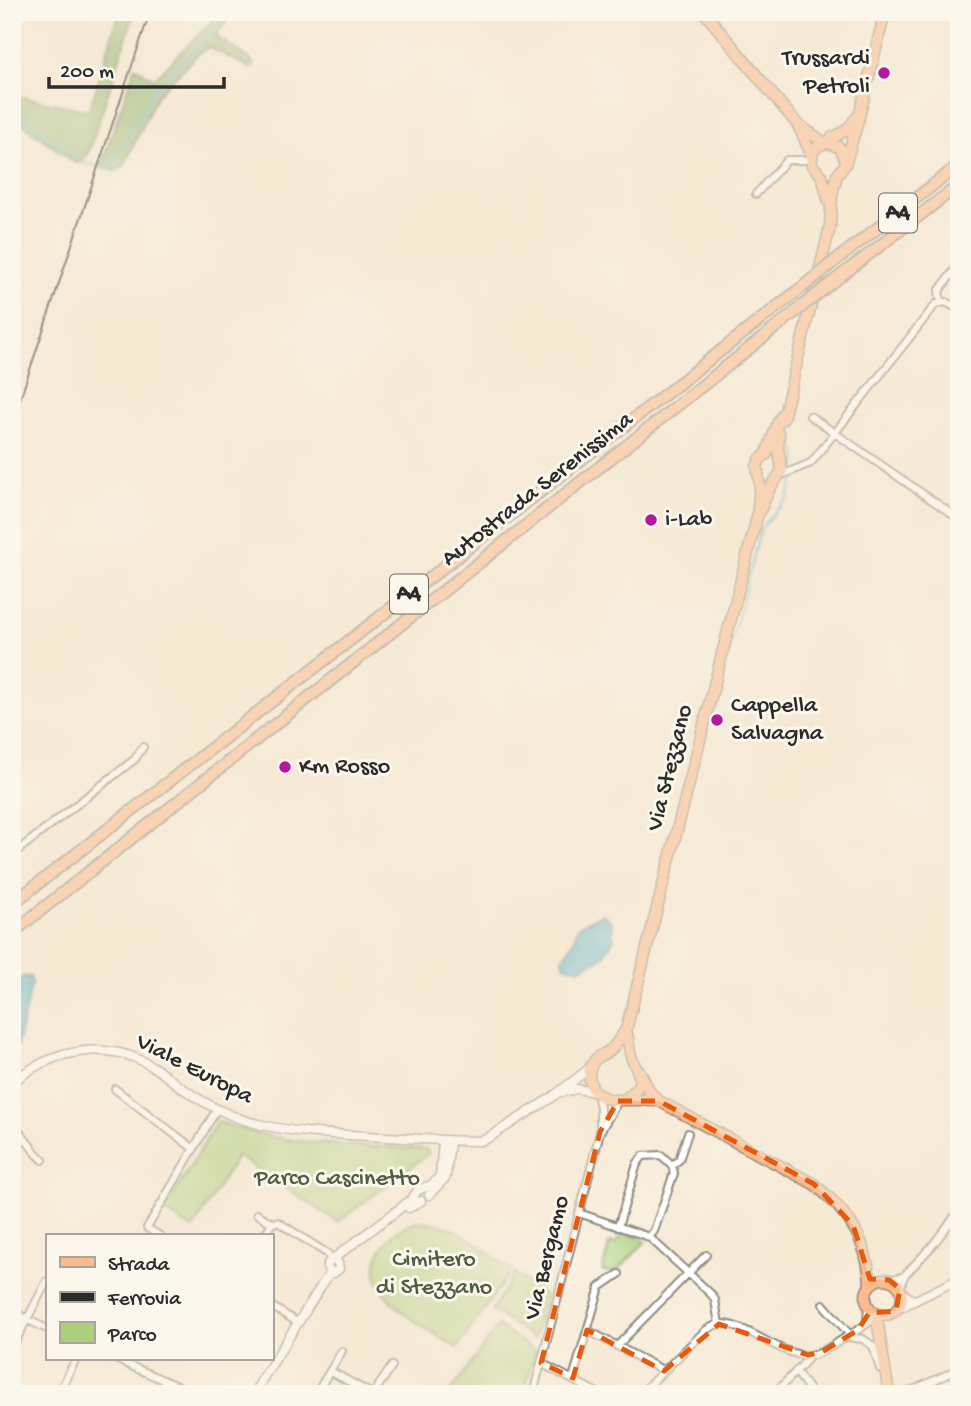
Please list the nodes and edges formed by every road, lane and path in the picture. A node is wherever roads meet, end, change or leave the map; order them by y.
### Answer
1 (704, 12) edge
2 (885, 12) edge
3 (859, 114) junction
4 (798, 125) junction
5 (827, 143) junction
6 (811, 158) junction
7 (845, 159) junction
8 (959, 165) edge
9 (837, 175) junction
10 (822, 176) junction
11 (959, 187) edge
12 (755, 194) dead end
13 (830, 227) junction
14 (959, 264) edge
15 (941, 301) junction
16 (959, 310) edge
17 (783, 413) junction
18 (810, 416) dead end
19 (834, 433) junction
20 (766, 455) junction
21 (780, 461) junction
22 (793, 468) junction
23 (757, 470) junction
24 (778, 476) junction
25 (955, 516) dead end
26 (757, 517) junction
27 (142, 747) dead end
28 (12, 855) edge
29 (12, 904) edge
30 (12, 933) edge
31 (626, 1030) junction
32 (610, 1051) junction
33 (631, 1057) junction
34 (590, 1068) junction
35 (639, 1070) junction
36 (12, 1083) edge
37 (115, 1089) dead end
38 (596, 1093) junction
39 (554, 1096) junction
40 (622, 1100) junction
41 (659, 1101) junction
42 (218, 1109) junction
43 (12, 1122) edge
44 (600, 1132) junction
45 (688, 1133) dead end
46 (446, 1141) junction
47 (194, 1149) junction
48 (43, 1160) dead end
49 (672, 1164) junction
50 (959, 1211) edge
51 (579, 1213) junction
52 (257, 1214) dead end
53 (272, 1223) junction
54 (618, 1227) junction
55 (157, 1234) edge
56 (265, 1234) edge
57 (649, 1237) junction
58 (706, 1255) dead end
59 (333, 1260) junction
60 (870, 1265) junction
61 (618, 1274) dead end
62 (688, 1274) junction
63 (904, 1276) junction
64 (887, 1279) junction
65 (959, 1279) edge
66 (46, 1283) edge
67 (870, 1286) junction
68 (901, 1290) junction
69 (914, 1301) junction
70 (823, 1304) dead end
71 (273, 1307) edge
72 (12, 1309) edge
73 (873, 1311) junction
74 (894, 1311) junction
75 (26, 1319) junction
76 (297, 1322) junction
77 (719, 1324) junction
78 (46, 1329) edge
79 (587, 1330) junction
80 (848, 1336) junction
81 (617, 1346) junction
82 (12, 1348) edge
83 (342, 1351) dead end
84 (808, 1355) junction
85 (75, 1360) edge
86 (117, 1360) edge
87 (541, 1363) junction
88 (392, 1366) dead end
89 (959, 1369) edge
90 (330, 1371) junction
91 (664, 1371) junction
92 (796, 1371) junction
93 (573, 1378) junction
94 (180, 1391) edge
95 (888, 1391) edge
96 (58, 1394) edge
97 (195, 1394) edge
98 (253, 1394) edge
99 (316, 1394) edge
100 (373, 1394) edge
101 (533, 1394) edge
102 (599, 1394) edge
103 (640, 1394) edge
104 (774, 1394) edge
105 (812, 1394) edge
106 (904, 1394) edge

1 - 4 main road
2 - 3 main road, Via Stezzano
3 - 5 main road
3 - 7 main road, Via Stezzano
4 - 5 main road
4 - 6 main road, Via Stezzano
5 - 6 main road
5 - 7 main road
6 - 10 main road, Via Stezzano
6 - 12 street
7 - 9 main road, Via Stezzano
8 - 29 highway, Autostrada Serenissima / A4, bridge
9 - 10 main road
9 - 13 main road, Via Stezzano
10 - 13 main road, Via Stezzano
11 - 30 highway, Autostrada Serenissima / A4, bridge
13 - 17 main road, Via Stezzano
14 - 15 street
15 - 16 street
15 - 19 street
17 - 20 main road, Via Stezzano
17 - 21 main road, Via Stezzano
18 - 19 street
19 - 22 street
19 - 25 street
20 - 21 main road
20 - 23 main road, Via Stezzano
21 - 22 street
21 - 24 main road, Via Stezzano
22 - 24 street
23 - 24 main road
23 - 26 main road, Via Stezzano
24 - 26 main road, Via Stezzano
26 - 31 main road, Via Stezzano
27 - 28 street
31 - 32 main road, Via Stezzano
31 - 33 main road, Via Stezzano
32 - 33 main road
32 - 34 main road, Via Stezzano
33 - 35 main road, Via Stezzano
34 - 38 main road
34 - 39 street, Viale Europa
35 - 40 main road
35 - 41 main road, Via Stezzano
36 - 42 street, Viale Europa
37 - 47 street
38 - 39 street
38 - 40 main road
38 - 44 street, Via Bergamo
39 - 46 street, Viale Europa
40 - 41 main road, Via Stezzano
40 - 44 street, Via Bergamo
41 - 60 main road, Via Stezzano
42 - 46 street, Viale Europa
42 - 47 street
43 - 48 street
44 - 51 street, Via Bergamo
45 - 49 street
46 - 59 street
47 - 55 street
49 - 54 street
49 - 57 street
50 - 63 street
51 - 54 street
51 - 87 street, Via Bergamo
52 - 53 street
53 - 56 street
53 - 59 street
54 - 57 street
57 - 62 street
58 - 62 street
59 - 76 street
60 - 64 main road
60 - 67 main road
61 - 79 street
62 - 77 street
62 - 81 street
63 - 64 street
63 - 68 street
64 - 67 main road
64 - 68 main road
65 - 69 street
66 - 75 street
67 - 73 main road
68 - 69 street
68 - 74 main road
69 - 74 street
70 - 80 street
71 - 76 street
72 - 75 street
73 - 74 main road
73 - 80 street
73 - 95 main road
74 - 95 main road
75 - 78 street
75 - 82 street
76 - 98 street
77 - 84 street
77 - 91 street
79 - 81 street
79 - 93 street
80 - 84 street
80 - 95 street
81 - 91 street
83 - 90 street
84 - 92 street
85 - 96 street
86 - 94 street
87 - 93 street
87 - 101 street, Via Bergamo
88 - 100 street
89 - 106 street
90 - 99 street
90 - 100 street
91 - 103 street
92 - 104 street
92 - 105 street
93 - 102 street
94 - 97 street

